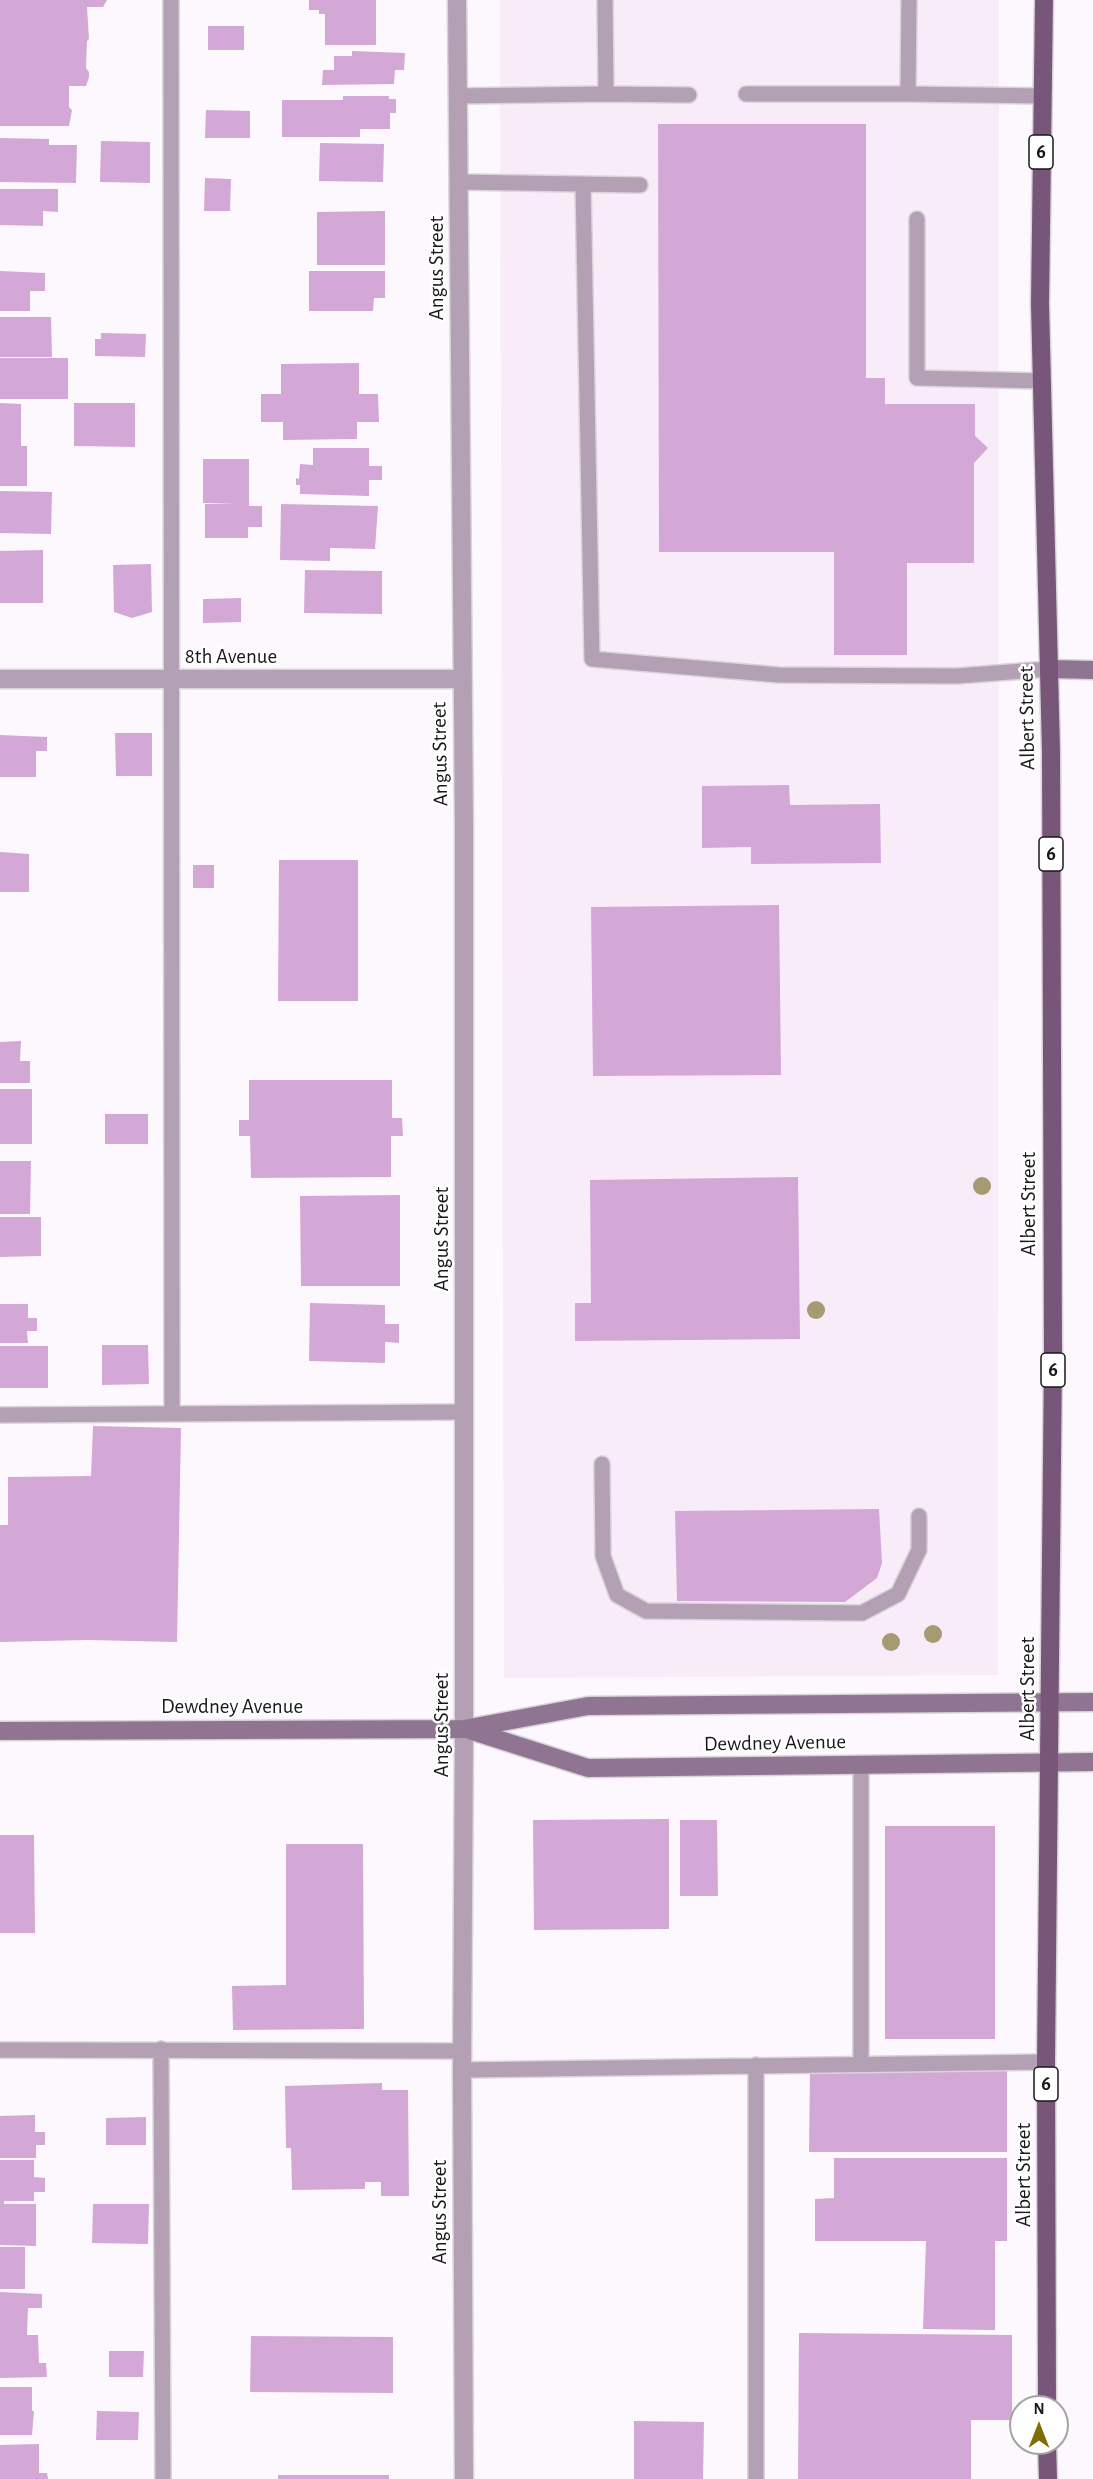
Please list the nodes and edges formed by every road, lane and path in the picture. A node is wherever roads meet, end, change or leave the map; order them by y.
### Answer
1 (171, 0) edge
2 (457, 0) edge
3 (605, 0) edge
4 (909, 0) edge
5 (1044, 0) edge
6 (606, 94) junction
7 (746, 94) dead end
8 (908, 94) junction
9 (689, 95) dead end
10 (457, 96) junction
11 (1042, 96) junction
12 (459, 182) junction
13 (583, 184) junction
14 (640, 185) dead end
15 (917, 219) dead end
16 (1042, 381) junction
17 (1049, 669) junction
18 (1093, 670) edge
19 (0, 679) edge
20 (172, 679) junction
21 (461, 679) junction
22 (172, 1413) junction
23 (465, 1413) junction
24 (0, 1415) edge
25 (602, 1464) dead end
26 (919, 1516) dead end
27 (1049, 1702) junction
28 (1093, 1702) edge
29 (464, 1729) junction
30 (0, 1731) edge
31 (1050, 1761) junction
32 (1093, 1762) edge
33 (861, 1764) junction
34 (161, 2049) junction
35 (0, 2050) edge
36 (462, 2051) junction
37 (1046, 2062) junction
38 (861, 2064) junction
39 (756, 2066) junction
40 (462, 2070) junction
41 (1047, 2395) edge
42 (1047, 2455) edge
43 (163, 2479) edge
44 (464, 2479) edge
45 (756, 2479) edge
46 (1047, 2479) edge

1 - 20 lane
2 - 10 street, Angus Street
3 - 6 lane
4 - 8 lane
5 - 11 main road, Albert Street / 6
6 - 9 lane
6 - 10 lane
7 - 8 lane
8 - 11 lane
10 - 12 street, Angus Street
11 - 16 main road, Albert Street / 6
12 - 13 lane
12 - 21 street, Angus Street
13 - 14 lane
13 - 17 lane
15 - 16 lane
16 - 17 main road, Albert Street / 6
17 - 18 main road
17 - 27 main road, Albert Street / 6
19 - 20 street, 8th Avenue
20 - 21 street, 8th Avenue
20 - 22 lane
21 - 23 street, Angus Street
22 - 23 lane
22 - 24 lane
23 - 29 street, Angus Street
25 - 26 lane
27 - 28 main road, Dewdney Avenue
27 - 29 main road, Dewdney Avenue
27 - 31 main road, Albert Street / 6
29 - 30 main road, Dewdney Avenue
29 - 33 main road, Dewdney Avenue
29 - 36 street, Angus Street
31 - 32 main road, Dewdney Avenue
31 - 33 main road, Dewdney Avenue
31 - 37 main road, Albert Street / 6
33 - 38 lane
34 - 35 lane
34 - 36 lane
34 - 43 lane
36 - 40 street, Angus Street
37 - 38 lane
37 - 41 main road, Albert Street / 6
38 - 39 lane
39 - 40 lane
39 - 45 lane
40 - 44 street, Angus Street
42 - 46 main road

